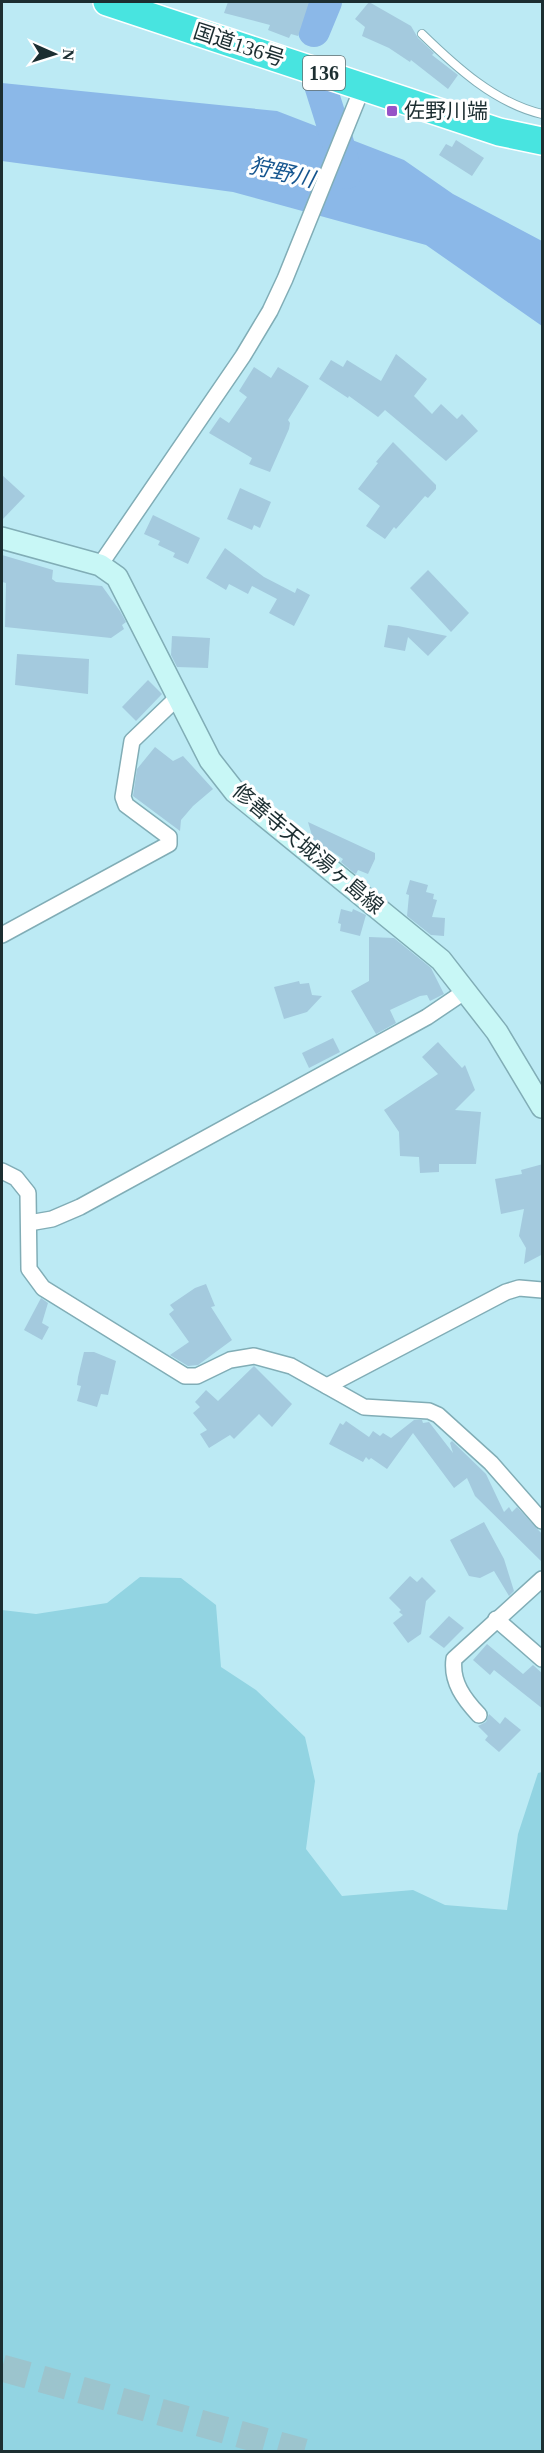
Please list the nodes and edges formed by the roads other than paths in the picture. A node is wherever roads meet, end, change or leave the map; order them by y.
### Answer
1 (108, 2) edge
2 (422, 34) dead end
3 (360, 94) junction
4 (543, 114) edge
5 (543, 141) edge
6 (2, 538) edge
7 (100, 564) junction
8 (179, 696) junction
9 (2, 935) edge
10 (467, 990) junction
11 (543, 1107) edge
12 (2, 1171) edge
13 (29, 1223) junction
14 (543, 1290) edge
15 (327, 1386) junction
16 (543, 1521) edge
17 (543, 1579) edge
18 (496, 1619) junction
19 (543, 1659) edge
20 (479, 1715) dead end

1 - 3 highway, 国道136号 / 136
2 - 4 lane
3 - 5 highway, 国道136号 / 136
3 - 7 street
6 - 7 main road, 修善寺天城湯ヶ島線
7 - 8 main road, 修善寺天城湯ヶ島線
8 - 9 street
8 - 10 main road, 修善寺天城湯ヶ島線
10 - 11 main road, 修善寺天城湯ヶ島線
10 - 13 street
12 - 13 street
13 - 15 street
14 - 15 street
15 - 16 street
17 - 18 street
18 - 19 street
18 - 20 street

